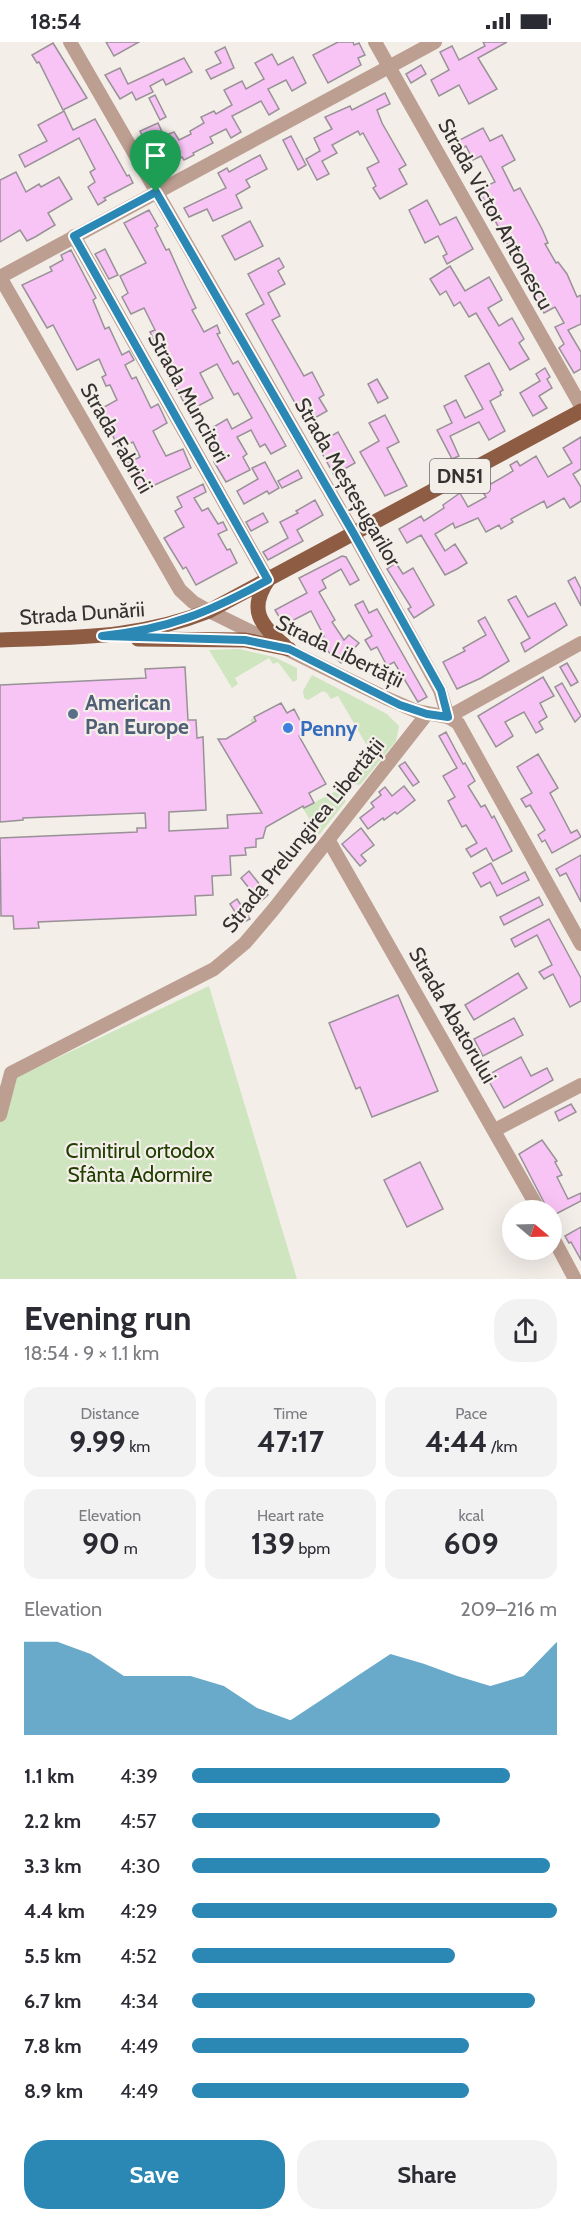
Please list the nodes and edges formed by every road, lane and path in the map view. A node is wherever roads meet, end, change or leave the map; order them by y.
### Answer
1 (70, 42) edge
2 (375, 42) edge
3 (435, 42) edge
4 (389, 67) junction
5 (156, 192) junction
6 (74, 236) junction
7 (0, 277) edge
8 (581, 409) edge
9 (354, 534) junction
10 (268, 580) junction
11 (209, 611) junction
12 (102, 636) junction
13 (0, 640) edge
14 (581, 643) edge
15 (289, 649) junction
16 (427, 714) junction
17 (448, 717) junction
18 (329, 841) junction
19 (581, 944) edge
20 (581, 1084) edge
21 (0, 1115) edge
22 (495, 1130) junction
23 (534, 1200) edge
24 (562, 1256) edge
25 (574, 1279) edge

1 - 5 street, Strada Meșteșugarilor
2 - 4 street, Strada Victor Antonescu
3 - 4 street
4 - 5 street
4 - 8 street, Strada Victor Antonescu
5 - 6 street
5 - 9 street, Strada Meșteșugarilor
6 - 7 street
6 - 10 street, Strada Muncitori
7 - 11 street, Strada Fabricii
8 - 9 main road, Strada Dunării / DN51
9 - 10 main road, Strada Dunării / DN51
9 - 17 street, Strada Meșteșugarilor
10 - 11 main road, Strada Dunării / DN51
10 - 15 main road
11 - 12 main road, Strada Dunării / DN51
11 - 15 street, Strada Libertății
12 - 13 main road, Strada Dunării / DN51
12 - 15 main road
14 - 17 street
15 - 16 street, Strada Libertății
16 - 17 street, Strada Libertății
16 - 18 street, Strada Prelungirea Libertății
17 - 19 street, Strada Meșteșugarilor
18 - 21 street, Strada Prelungirea Libertății
18 - 22 street, Strada Abatorului
20 - 22 street
22 - 23 street, Strada Abatorului
24 - 25 street

